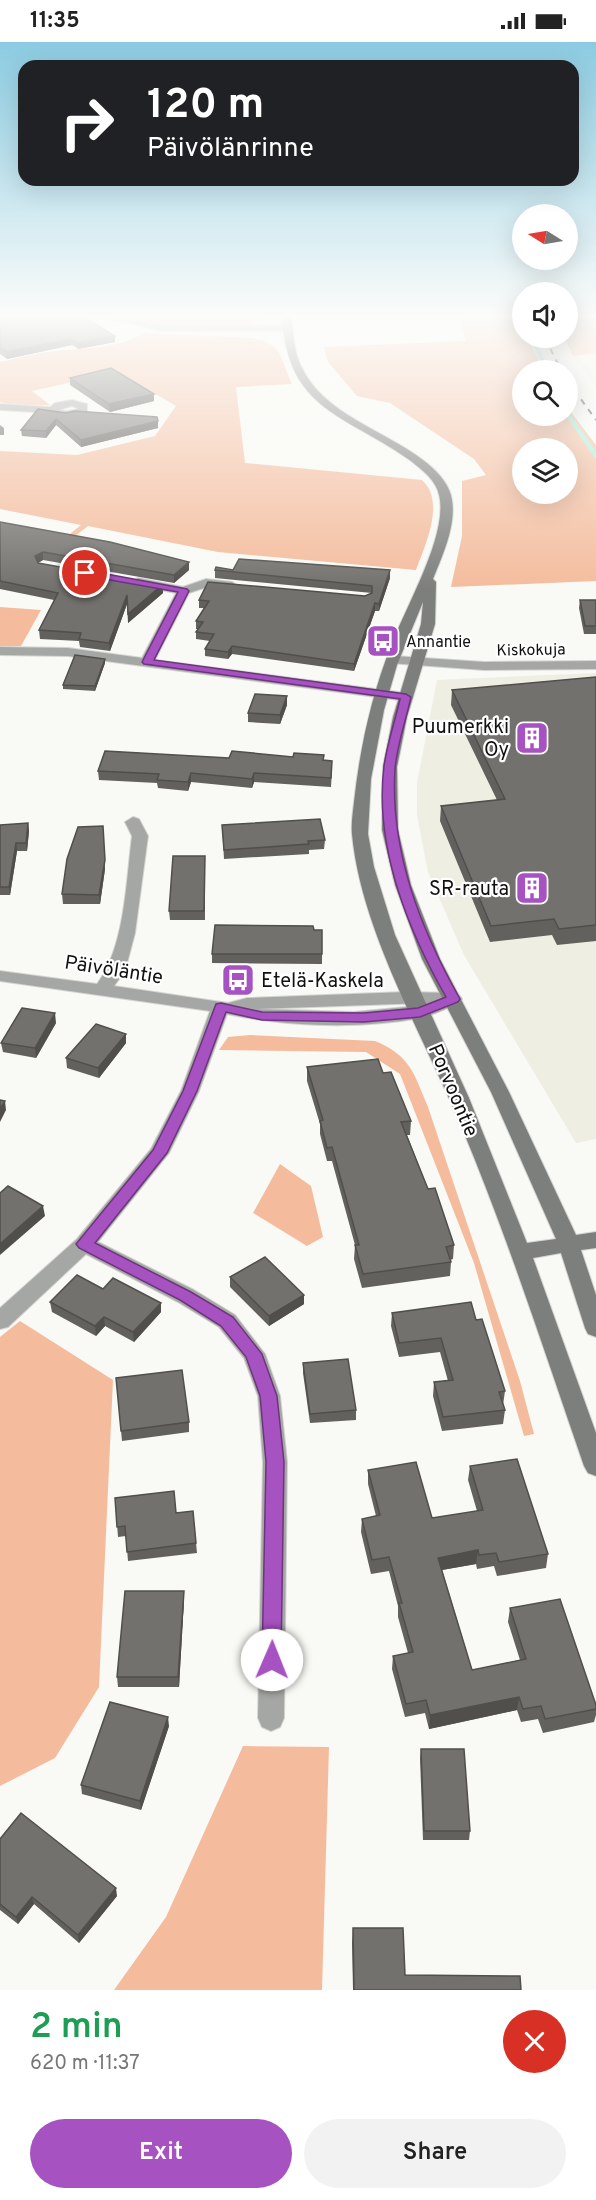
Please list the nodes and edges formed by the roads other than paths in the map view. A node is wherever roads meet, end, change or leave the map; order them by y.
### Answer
1 (16, 408) edge
2 (333, 408) edge
3 (52, 410) edge
4 (430, 573) junction
5 (129, 580) edge
6 (240, 586) edge
7 (184, 591) junction
8 (0, 651) edge
9 (394, 660) junction
10 (147, 662) junction
11 (416, 662) junction
12 (596, 665) edge
13 (381, 695) junction
14 (406, 697) junction
15 (133, 822) dead end
16 (0, 976) edge
17 (102, 990) junction
18 (453, 999) junction
19 (417, 1004) junction
20 (221, 1007) junction
21 (596, 1240) edge
22 (84, 1244) junction
23 (569, 1244) junction
24 (520, 1252) junction
25 (0, 1321) edge
26 (596, 1328) edge
27 (596, 1466) edge
28 (271, 1718) dead end

1 - 3 street
2 - 4 street, Porvoontie
4 - 9 street, Porvoontie
4 - 11 street, Porvoontie
5 - 7 street
6 - 7 street
7 - 10 street
8 - 10 street
9 - 11 street, Kiskokuja
9 - 13 street, Porvoontie
10 - 13 street
11 - 12 street, Kiskokuja
11 - 14 street, Porvoontie
13 - 14 street
13 - 19 street, Porvoontie
14 - 18 street, Porvoontie
15 - 17 street
16 - 17 street, Päivöläntie
17 - 20 street, Päivöläntie
18 - 19 street, Päivöläntie
18 - 23 street, Porvoontie
19 - 20 street, Päivöläntie
19 - 24 street, Porvoontie
20 - 22 street
21 - 23 street
22 - 25 street
22 - 28 street
23 - 24 street
23 - 26 street, Porvoontie
24 - 27 street, Porvoontie

